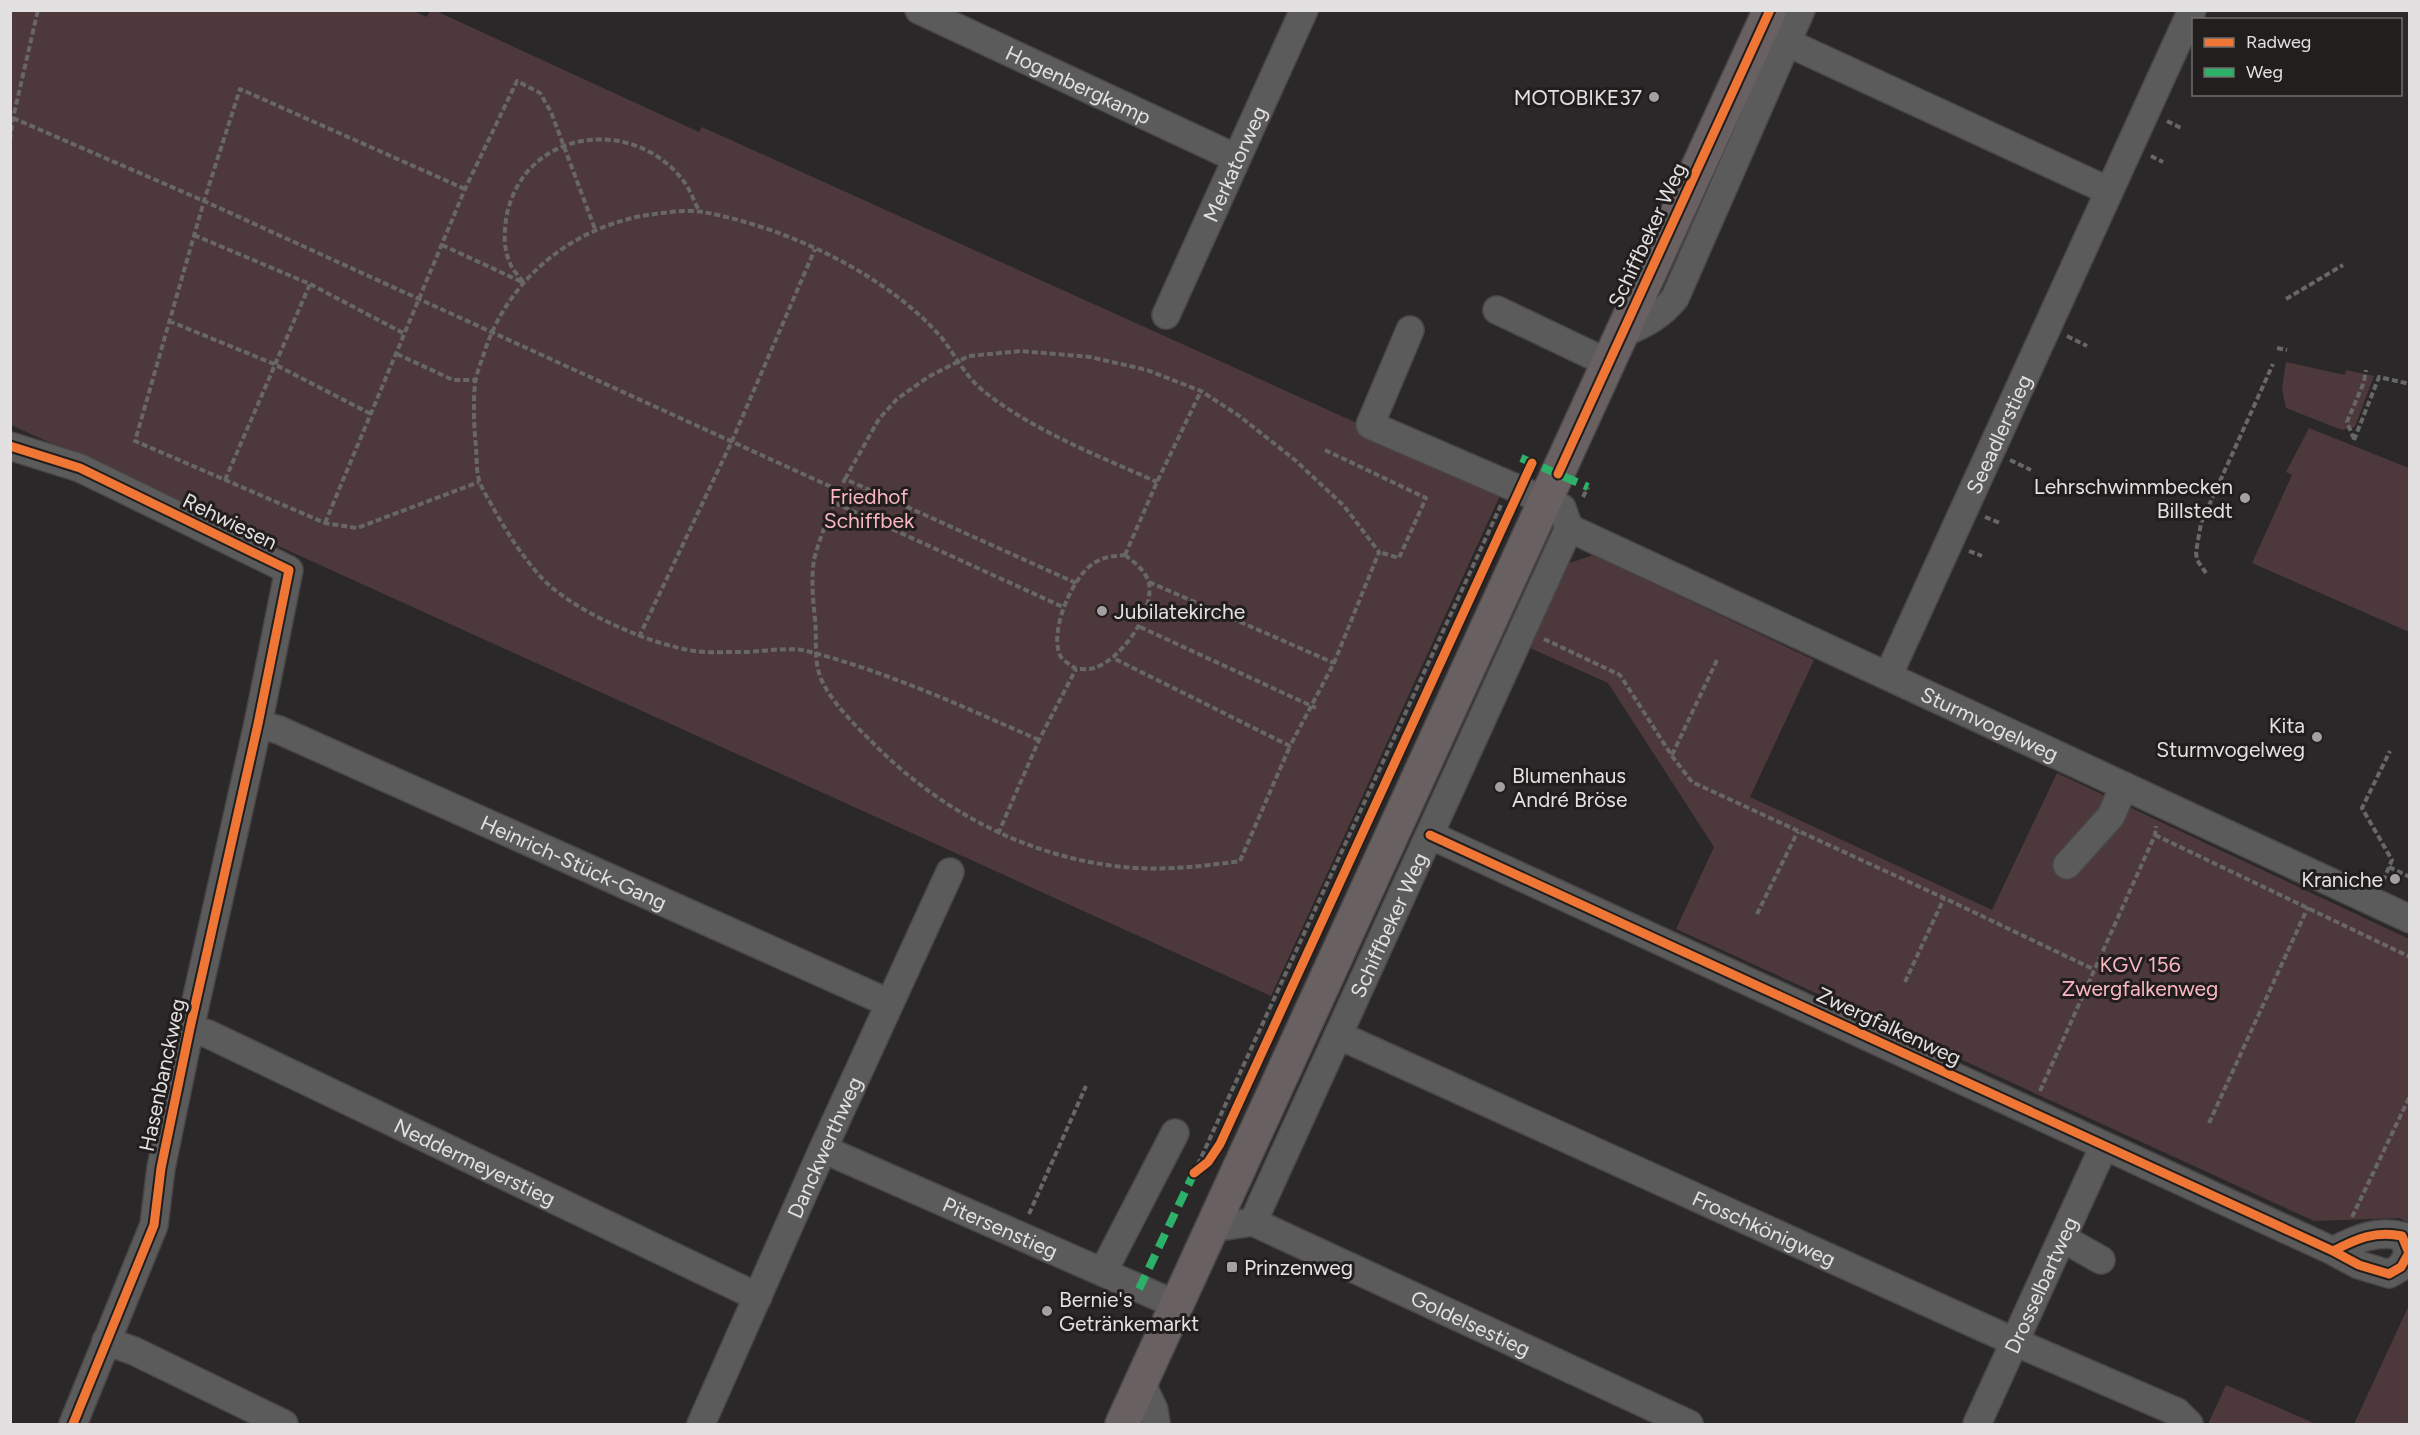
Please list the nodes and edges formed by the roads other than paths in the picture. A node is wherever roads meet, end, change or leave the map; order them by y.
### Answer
1 (919, 10) edge
2 (1304, 10) edge
3 (1770, 10) edge
4 (1801, 10) edge
5 (2192, 10) edge
6 (1786, 42) junction
7 (1236, 158) junction
8 (2109, 191) junction
9 (1497, 310) dead end
10 (1166, 315) dead end
11 (1410, 330) dead end
12 (1622, 334) junction
13 (1608, 363) junction
14 (10, 446) edge
15 (1525, 491) junction
16 (1569, 528) junction
17 (1888, 676) junction
18 (258, 724) junction
19 (2124, 786) junction
20 (1430, 835) junction
21 (2067, 865) dead end
22 (950, 872) dead end
23 (2409, 919) edge
24 (889, 1003) junction
25 (190, 1028) junction
26 (1338, 1035) junction
27 (1175, 1134) dead end
28 (2104, 1146) junction
29 (823, 1149) junction
30 (1253, 1222) junction
31 (1212, 1228) junction
32 (2062, 1239) junction
33 (2333, 1251) road end
34 (2101, 1260) dead end
35 (1103, 1272) junction
36 (758, 1297) junction
37 (1177, 1305) junction
38 (106, 1341) junction
39 (2015, 1342) junction
40 (1141, 1382) junction
41 (2188, 1424) edge
42 (73, 1425) edge
43 (284, 1425) edge
44 (702, 1425) edge
45 (1122, 1425) edge
46 (1156, 1425) edge
47 (1689, 1425) edge
48 (1977, 1425) edge

1 - 7 street, Hogenbergkamp
2 - 7 street, Merkatorweg
3 - 12 main road, Schiffbeker Weg
4 - 6 street, Schiffbeker Weg
5 - 8 street, Seeadlerstieg
6 - 8 street
6 - 12 street, Schiffbeker Weg
7 - 10 street, Merkatorweg
8 - 17 street, Seeadlerstieg
9 - 13 street
11 - 15 street
12 - 13 main road, Schiffbeker Weg
13 - 15 main road, Schiffbeker Weg
14 - 18 street, Rehwiesen
15 - 16 street
15 - 31 main road, Schiffbeker Weg
16 - 17 street, Sturmvogelweg
16 - 20 street, Schiffbeker Weg
17 - 19 street, Sturmvogelweg
18 - 24 street, Heinrich-Stück-Gang
18 - 25 street, Hasenbanckweg
19 - 21 street
19 - 23 street, Sturmvogelweg
20 - 26 street, Schiffbeker Weg
20 - 28 street, Zwergfalkenweg
22 - 24 street, Danckwerthweg
24 - 29 street, Danckwerthweg
25 - 36 street, Neddermeyerstieg
25 - 38 street, Hasenbanckweg
26 - 30 street, Schiffbeker Weg
26 - 39 street, Froschkönigweg
27 - 35 street
28 - 32 street, Drosselbartweg
28 - 33 street, Zwergfalkenweg
29 - 35 street, Pitersenstieg
29 - 36 street, Danckwerthweg
30 - 31 street
30 - 47 street, Goldelsestieg
31 - 37 main road, Schiffbeker Weg
32 - 34 street
32 - 39 street, Drosselbartweg
35 - 37 street, Pitersenstieg
36 - 44 street, Danckwerthweg
37 - 40 main road, Schiffbeker Weg
38 - 42 street, Hasenbanckweg
38 - 43 street
39 - 41 street, Froschkönigweg
39 - 48 street, Drosselbartweg
40 - 45 main road, Schiffbeker Weg
40 - 46 street

